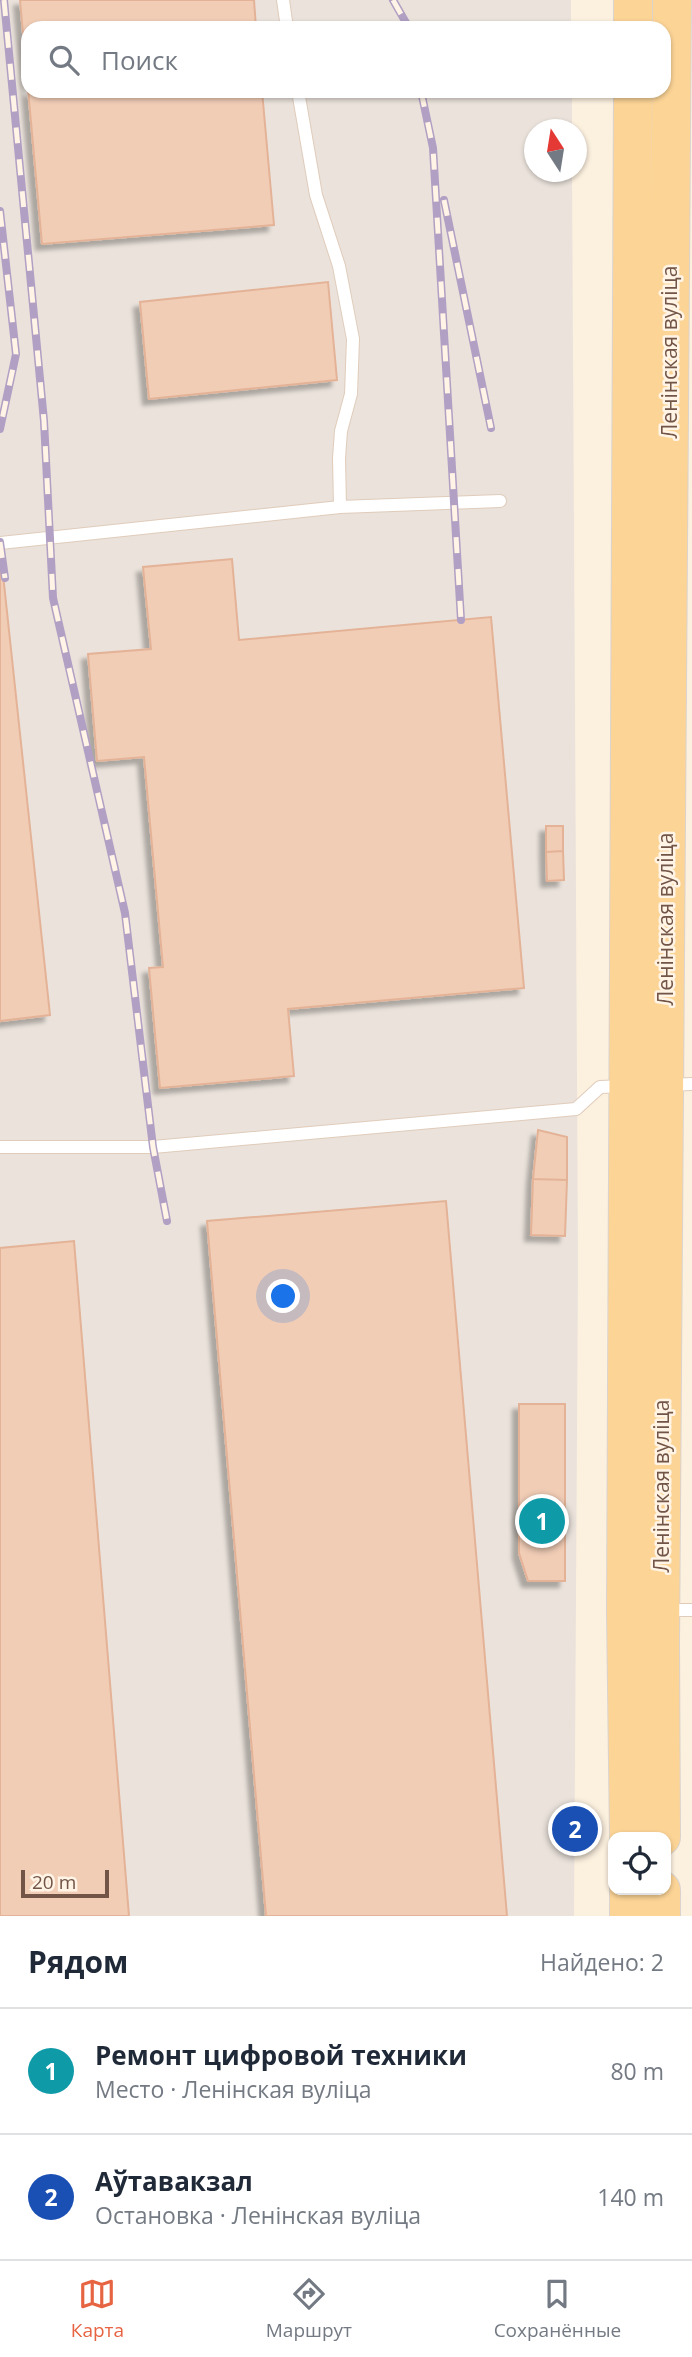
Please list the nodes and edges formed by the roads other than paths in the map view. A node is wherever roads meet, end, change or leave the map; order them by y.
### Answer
1 (282, 0) edge
2 (633, 0) edge
3 (672, 0) edge
4 (286, 21) edge
5 (633, 21) edge
6 (671, 68) edge
7 (299, 98) edge
8 (633, 98) edge
9 (671, 98) edge
10 (500, 501) dead end
11 (340, 507) junction
12 (0, 543) edge
13 (656, 1085) edge
14 (0, 1147) edge
15 (653, 1610) edge
16 (630, 1832) edge
17 (661, 1832) edge
18 (629, 1895) edge
19 (661, 1895) edge
20 (629, 1916) edge
21 (661, 1916) edge

1 - 4 lane
2 - 5 main road
3 - 6 main road, Ленінская вуліца
7 - 11 lane
8 - 13 main road, Ленінская вуліца
9 - 13 main road, Ленінская вуліца
10 - 11 lane
11 - 12 lane
13 - 14 lane
13 - 15 main road, Ленінская вуліца
15 - 16 main road, Ленінская вуліца
15 - 17 main road, Ленінская вуліца
18 - 20 main road
19 - 21 main road

